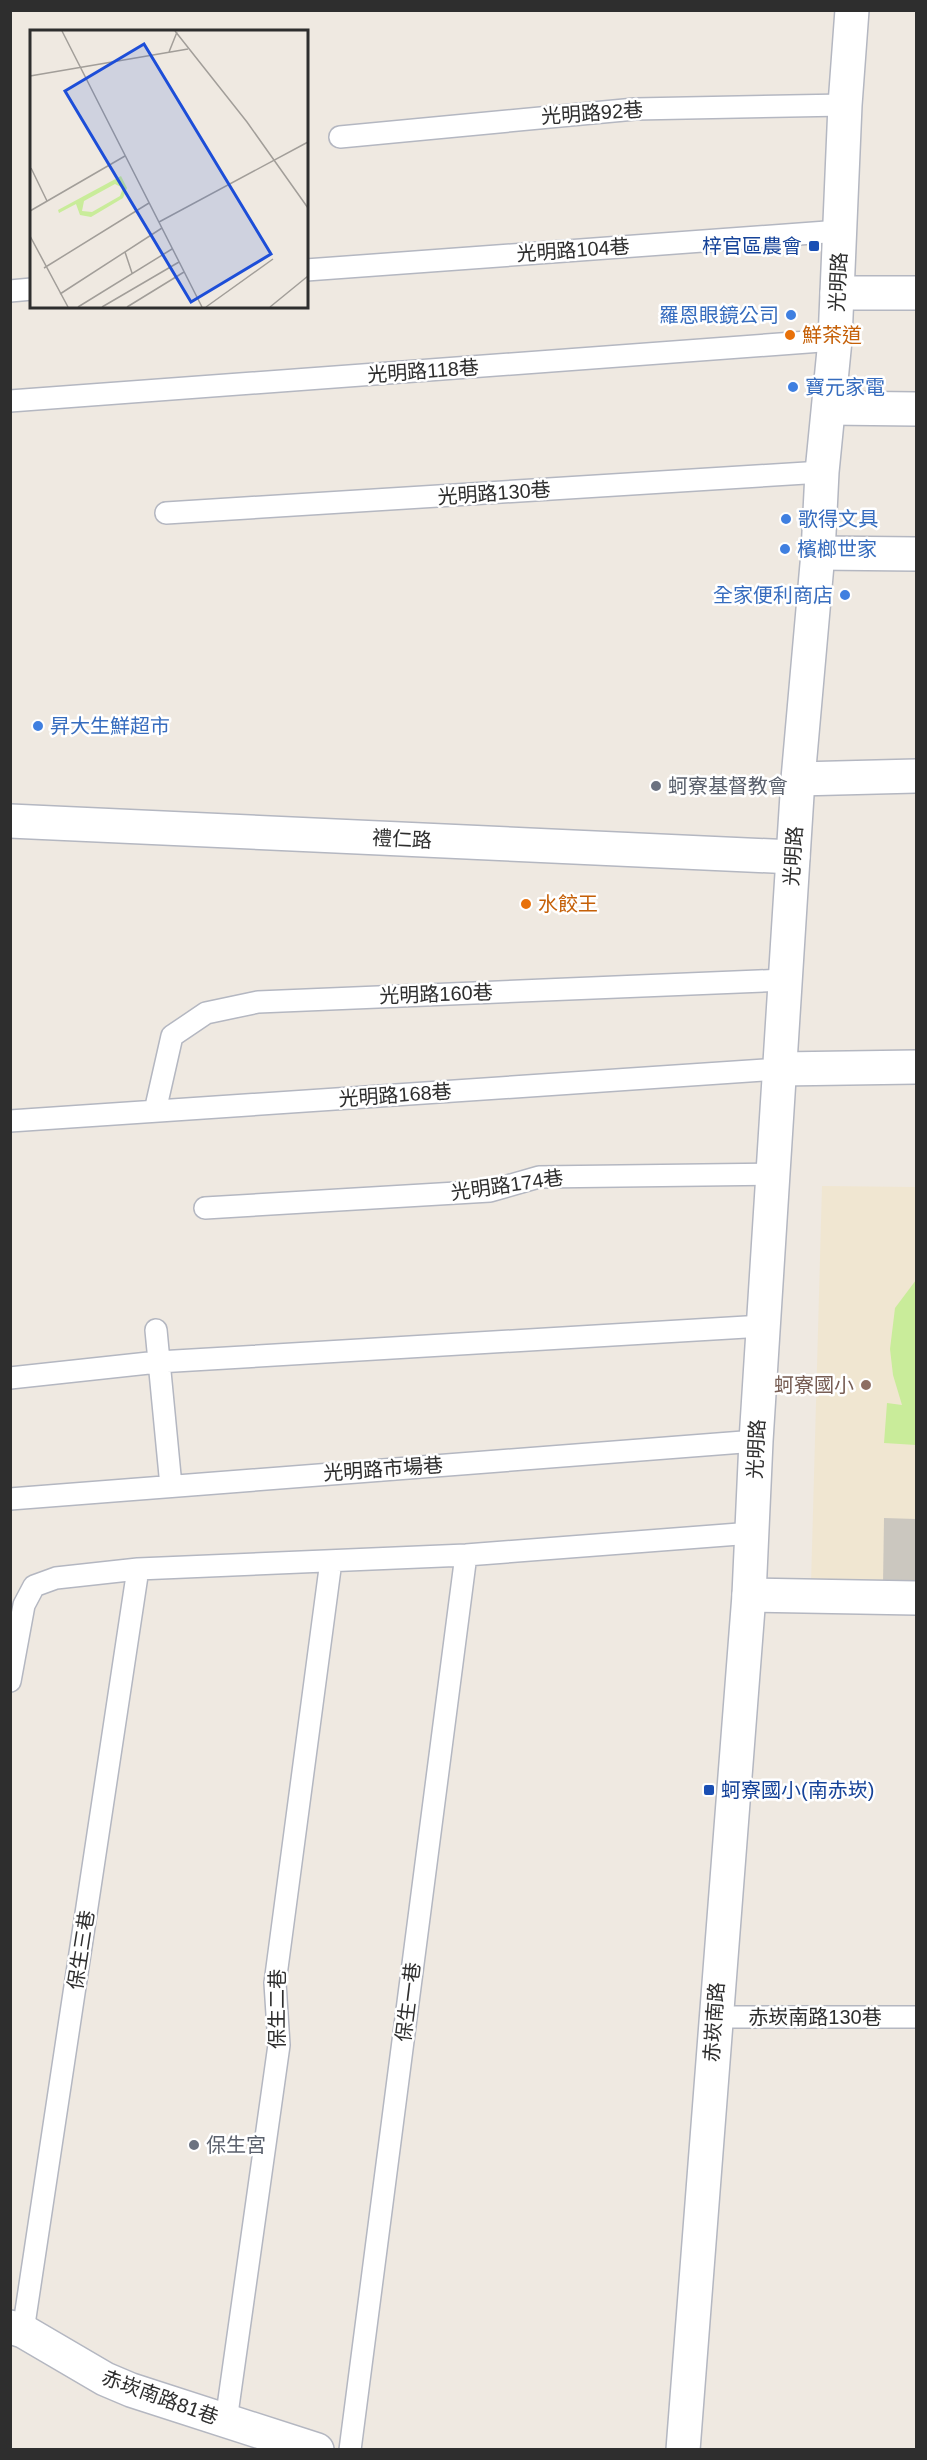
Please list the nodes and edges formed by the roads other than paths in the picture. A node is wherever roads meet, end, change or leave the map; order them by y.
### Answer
1 (852, 10) edge
2 (845, 105) junction
3 (340, 137) dead end
4 (840, 231) junction
5 (308, 270) edge
6 (30, 289) edge
7 (10, 291) edge
8 (837, 293) junction
9 (916, 293) edge
10 (835, 340) junction
11 (10, 401) edge
12 (829, 408) junction
13 (916, 409) edge
14 (822, 472) junction
15 (166, 513) dead end
16 (818, 554) junction
17 (916, 554) edge
18 (916, 776) edge
19 (798, 779) junction
20 (10, 821) edge
21 (793, 857) junction
22 (785, 980) junction
23 (916, 1067) edge
24 (780, 1069) junction
25 (155, 1111) junction
26 (10, 1120) edge
27 (774, 1174) junction
28 (205, 1208) dead end
29 (763, 1326) junction
30 (156, 1330) dead end
31 (158, 1362) junction
32 (10, 1378) edge
33 (756, 1441) junction
34 (171, 1486) junction
35 (10, 1499) edge
36 (752, 1533) junction
37 (466, 1555) junction
38 (331, 1562) junction
39 (138, 1569) junction
40 (748, 1594) junction
41 (916, 1598) edge
42 (10, 1681) edge
43 (916, 2017) edge
44 (714, 2018) junction
45 (17, 2329) edge
46 (226, 2421) junction
47 (317, 2450) edge
48 (350, 2450) edge
49 (683, 2450) edge

1 - 2 street, 光明路
2 - 3 lane, 光明路92巷
2 - 4 street, 光明路
4 - 5 lane, 光明路104巷
4 - 8 street, 光明路
6 - 7 lane
8 - 9 street
8 - 10 street, 光明路
10 - 11 lane, 光明路118巷
10 - 12 street, 光明路
12 - 13 street
12 - 14 street, 光明路
14 - 15 lane, 光明路130巷
14 - 16 street, 光明路
16 - 17 street
16 - 19 street, 光明路
18 - 19 street
19 - 21 street, 光明路
20 - 21 street, 禮仁路
21 - 22 street, 光明路
22 - 24 street, 光明路
22 - 25 lane, 光明路160巷
23 - 24 street
24 - 25 lane, 光明路168巷
24 - 27 street, 光明路
25 - 26 lane, 光明路168巷
27 - 28 lane, 光明路174巷
27 - 29 street, 光明路
29 - 31 lane
29 - 33 street, 光明路
30 - 31 lane
31 - 32 lane
31 - 34 lane
33 - 34 lane, 光明路市場巷
33 - 36 street, 光明路
34 - 35 lane, 光明路市場巷
36 - 37 lane
36 - 40 street, 光明路
37 - 38 lane
37 - 48 lane, 保生一巷
38 - 39 lane
38 - 46 lane, 保生二巷
39 - 42 lane
39 - 45 lane, 保生三巷
40 - 41 street
40 - 44 street, 赤崁南路
43 - 44 lane, 赤崁南路130巷
44 - 49 street, 赤崁南路
45 - 46 street, 赤崁南路81巷
46 - 47 street, 赤崁南路81巷

